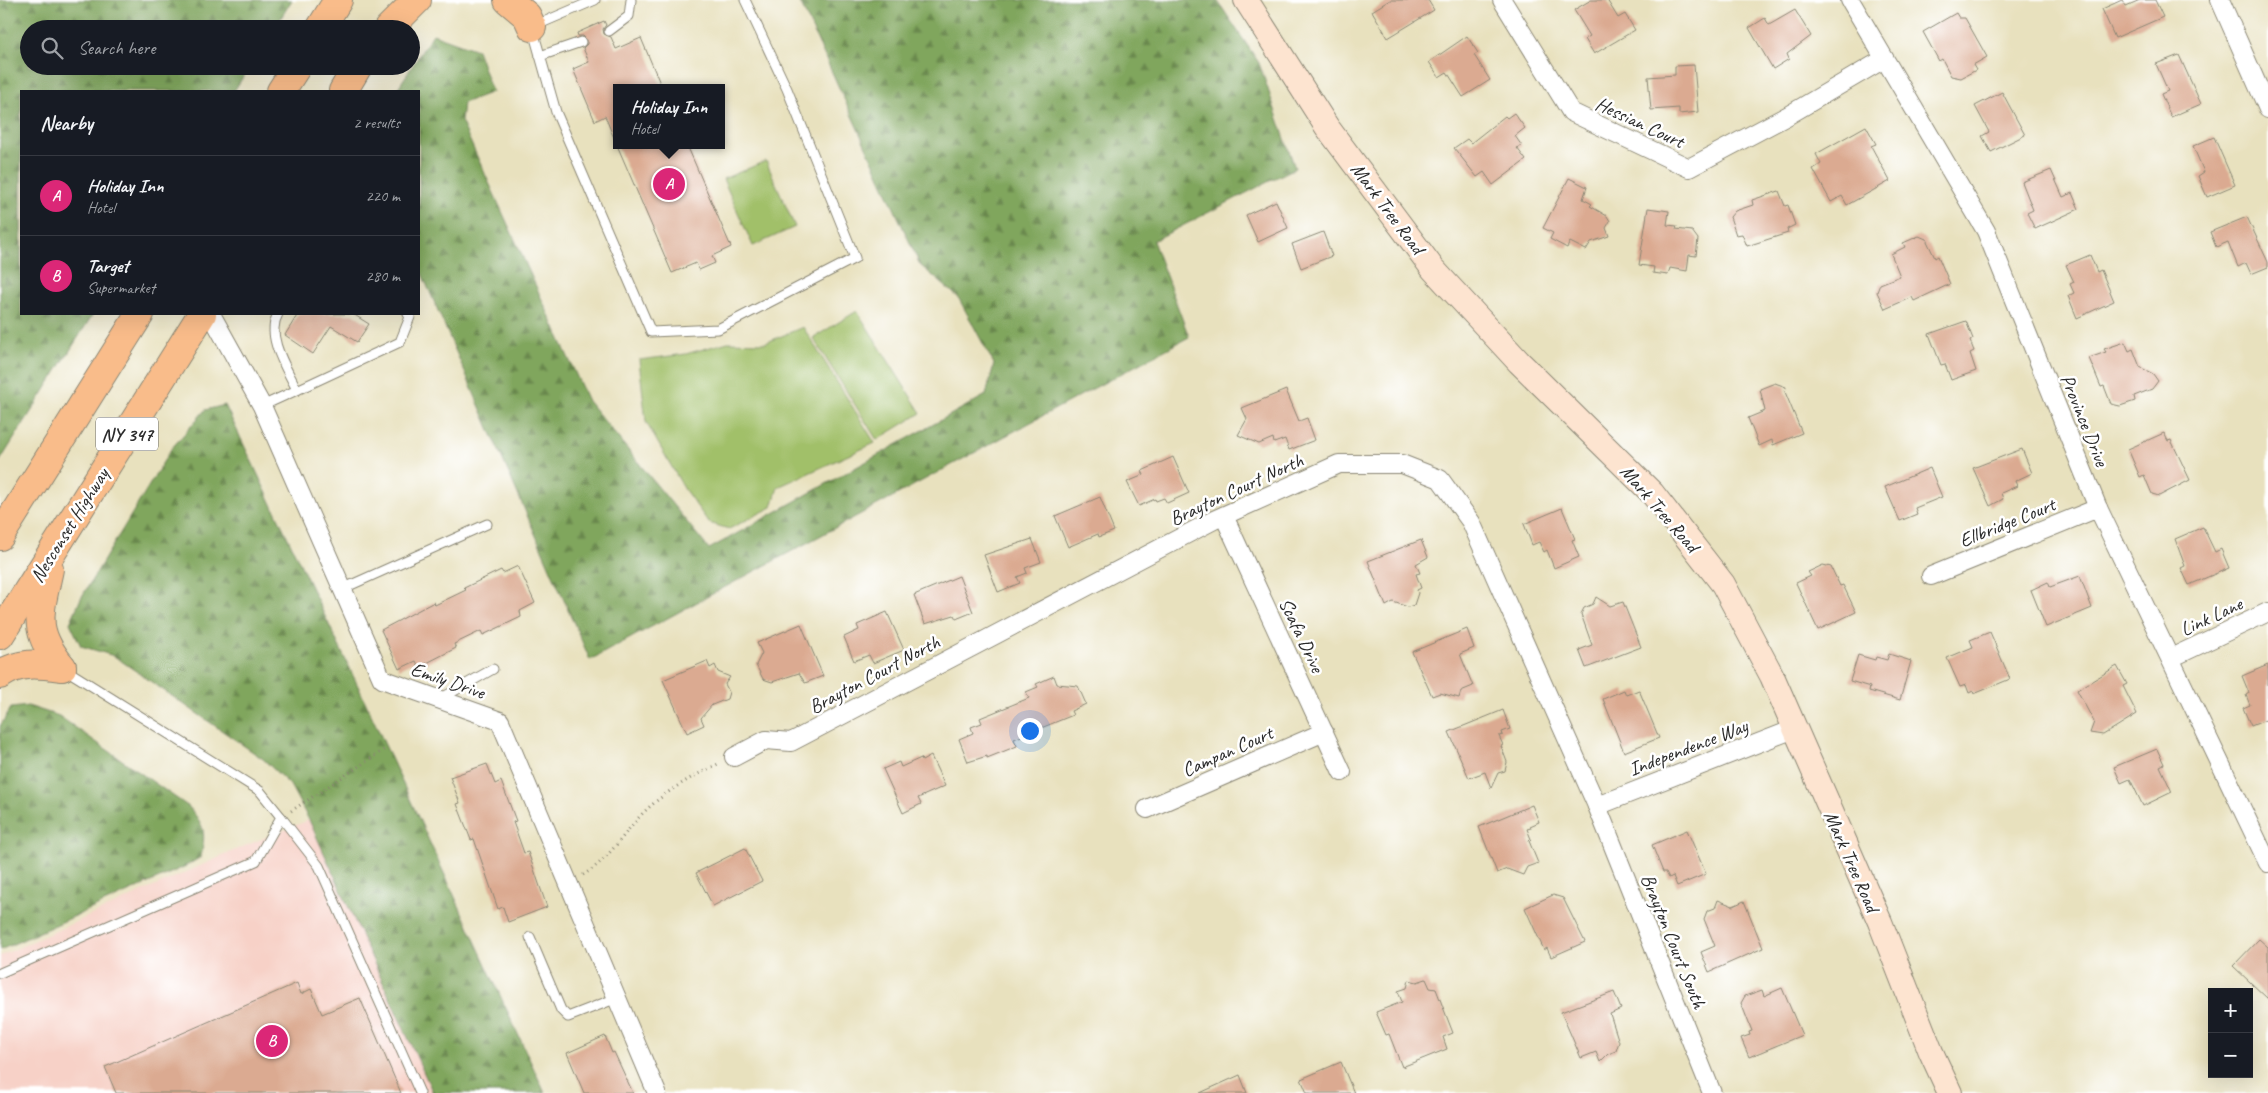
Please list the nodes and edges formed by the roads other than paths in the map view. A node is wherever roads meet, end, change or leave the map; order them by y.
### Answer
1 (338, 0) edge
2 (400, 0) edge
3 (417, 0) edge
4 (508, 0) edge
5 (595, 0) edge
6 (631, 0) edge
7 (745, 0) edge
8 (1246, 0) edge
9 (1502, 0) edge
10 (1850, 0) edge
11 (2220, 0) edge
12 (326, 20) edge
13 (388, 20) edge
14 (397, 20) edge
15 (532, 27) junction
16 (609, 31) dead end
17 (581, 42) dead end
18 (540, 56) junction
19 (1884, 59) junction
20 (291, 75) edge
21 (352, 75) edge
22 (282, 90) edge
23 (343, 90) edge
24 (2268, 109) edge
25 (139, 315) edge
26 (201, 315) edge
27 (212, 315) edge
28 (277, 315) edge
29 (409, 315) edge
30 (297, 390) junction
31 (262, 406) junction
32 (2098, 508) junction
33 (1224, 516) junction
34 (487, 524) dead end
35 (0, 536) edge
36 (51, 554) junction
37 (1931, 576) dead end
38 (342, 589) junction
39 (2268, 612) edge
40 (0, 635) edge
41 (2171, 658) junction
42 (62, 667) junction
43 (493, 669) dead end
44 (0, 675) edge
45 (440, 700) junction
46 (1794, 729) junction
47 (1324, 732) junction
48 (734, 757) road end
49 (1342, 772) dead end
50 (1597, 806) junction
51 (1147, 810) dead end
52 (281, 817) junction
53 (2268, 863) edge
54 (530, 937) dead end
55 (0, 973) edge
56 (617, 998) junction
57 (420, 1093) edge
58 (657, 1093) edge
59 (1712, 1093) edge
60 (1950, 1093) edge

1 - 12 highway
2 - 13 highway
3 - 14 highway
4 - 15 highway
5 - 15 lane
6 - 16 lane
7 - 18 lane
8 - 46 main road, Mark Tree Road
9 - 19 street, Hessian Court
10 - 19 street, Province Drive
11 - 24 street
15 - 18 lane
17 - 18 lane
19 - 32 street, Province Drive
20 - 22 highway
21 - 23 highway
25 - 35 highway, NY 347
26 - 36 highway, Nesconset Highway / NY 347
27 - 31 street, Emily Drive
28 - 30 lane
29 - 30 lane
30 - 31 lane
31 - 38 street, Emily Drive
32 - 37 street, Ellbridge Court
32 - 41 street, Province Drive
33 - 47 street, Scafa Drive
33 - 48 street, Brayton Court North
33 - 50 street, Brayton Court North
34 - 38 lane
36 - 40 highway, Nesconset Highway / NY 347
36 - 42 highway
38 - 45 street, Emily Drive
39 - 41 street, Link Lane
41 - 53 street, Province Drive
42 - 44 highway
42 - 52 lane
43 - 45 lane
45 - 56 street, Emily Drive
46 - 50 street, Independence Way
46 - 60 main road, Mark Tree Road
47 - 49 street, Scafa Drive
47 - 51 street, Campan Court
50 - 59 street, Brayton Court South
52 - 55 lane
52 - 57 lane
54 - 56 lane
56 - 58 street, Emily Drive

